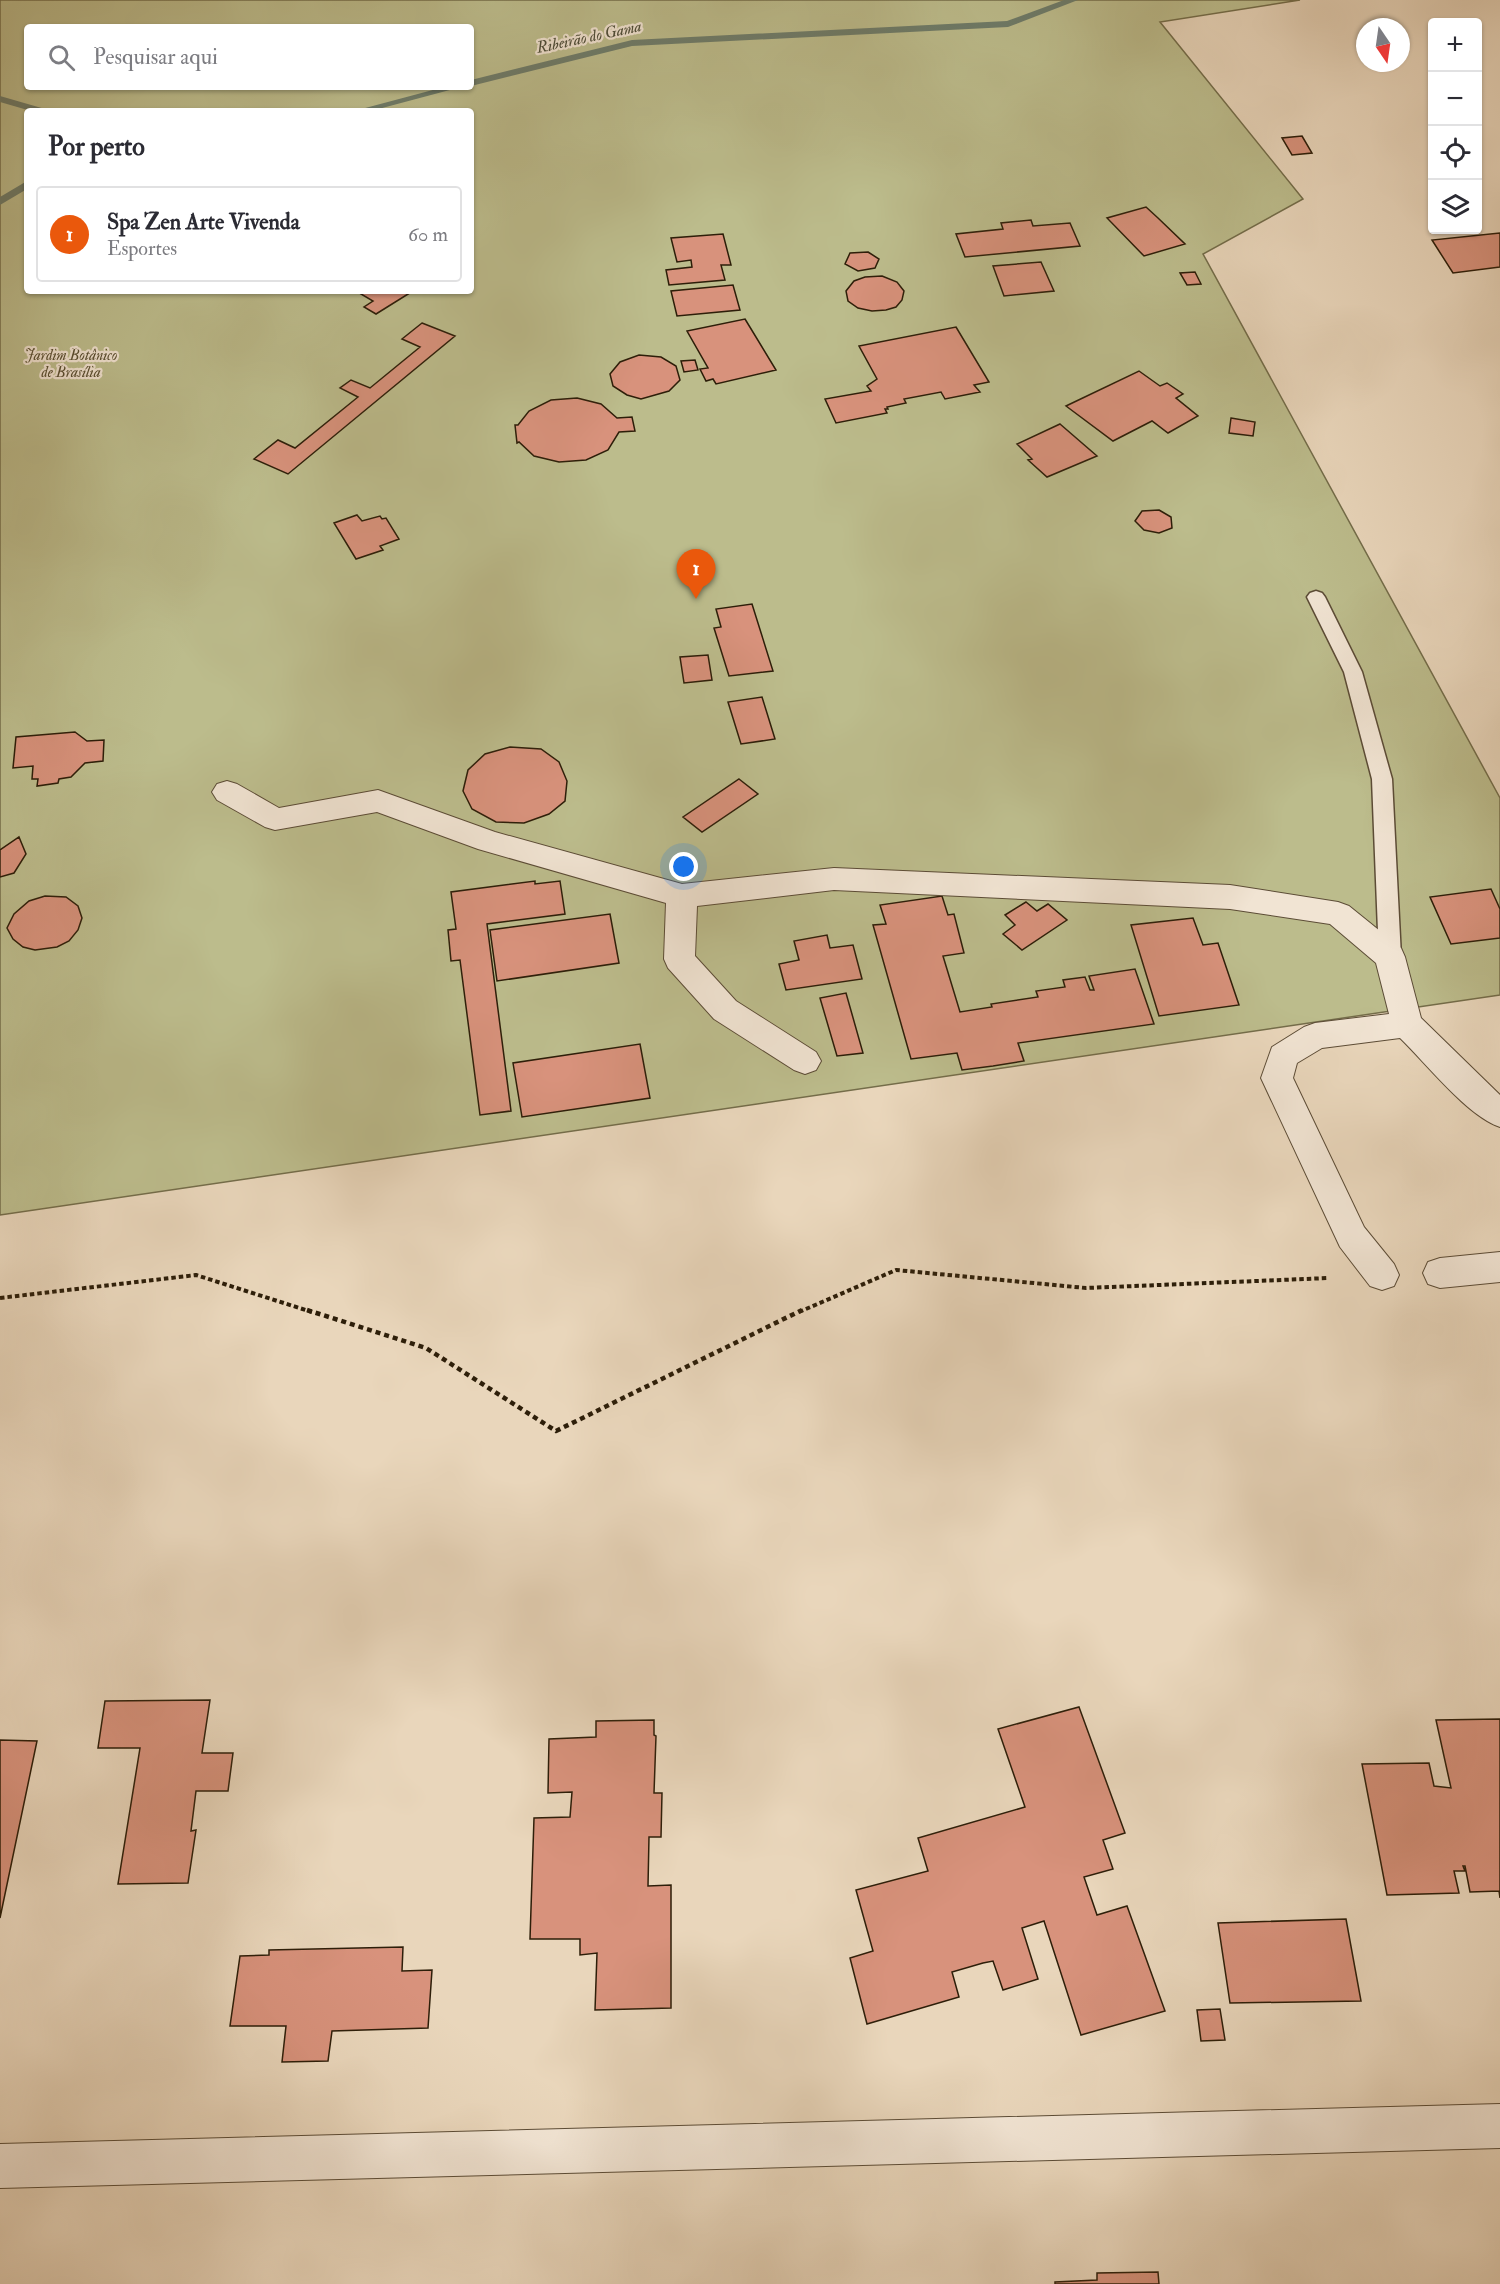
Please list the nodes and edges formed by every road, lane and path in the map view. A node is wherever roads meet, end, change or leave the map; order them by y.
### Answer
1 (1316, 597) dead end
2 (227, 792) dead end
3 (682, 896) junction
4 (1390, 957) junction
5 (1407, 1024) junction
6 (805, 1061) dead end
7 (1500, 1114) edge
8 (1500, 1267) edge
9 (1440, 1273) dead end
10 (1382, 1275) joint
11 (0, 1298) edge
12 (1500, 2126) edge
13 (0, 2166) edge

1 - 4 lane
2 - 3 street
3 - 4 street
3 - 6 street
4 - 5 street
5 - 7 street
5 - 10 street
8 - 9 street
10 - 11 path
12 - 13 street

